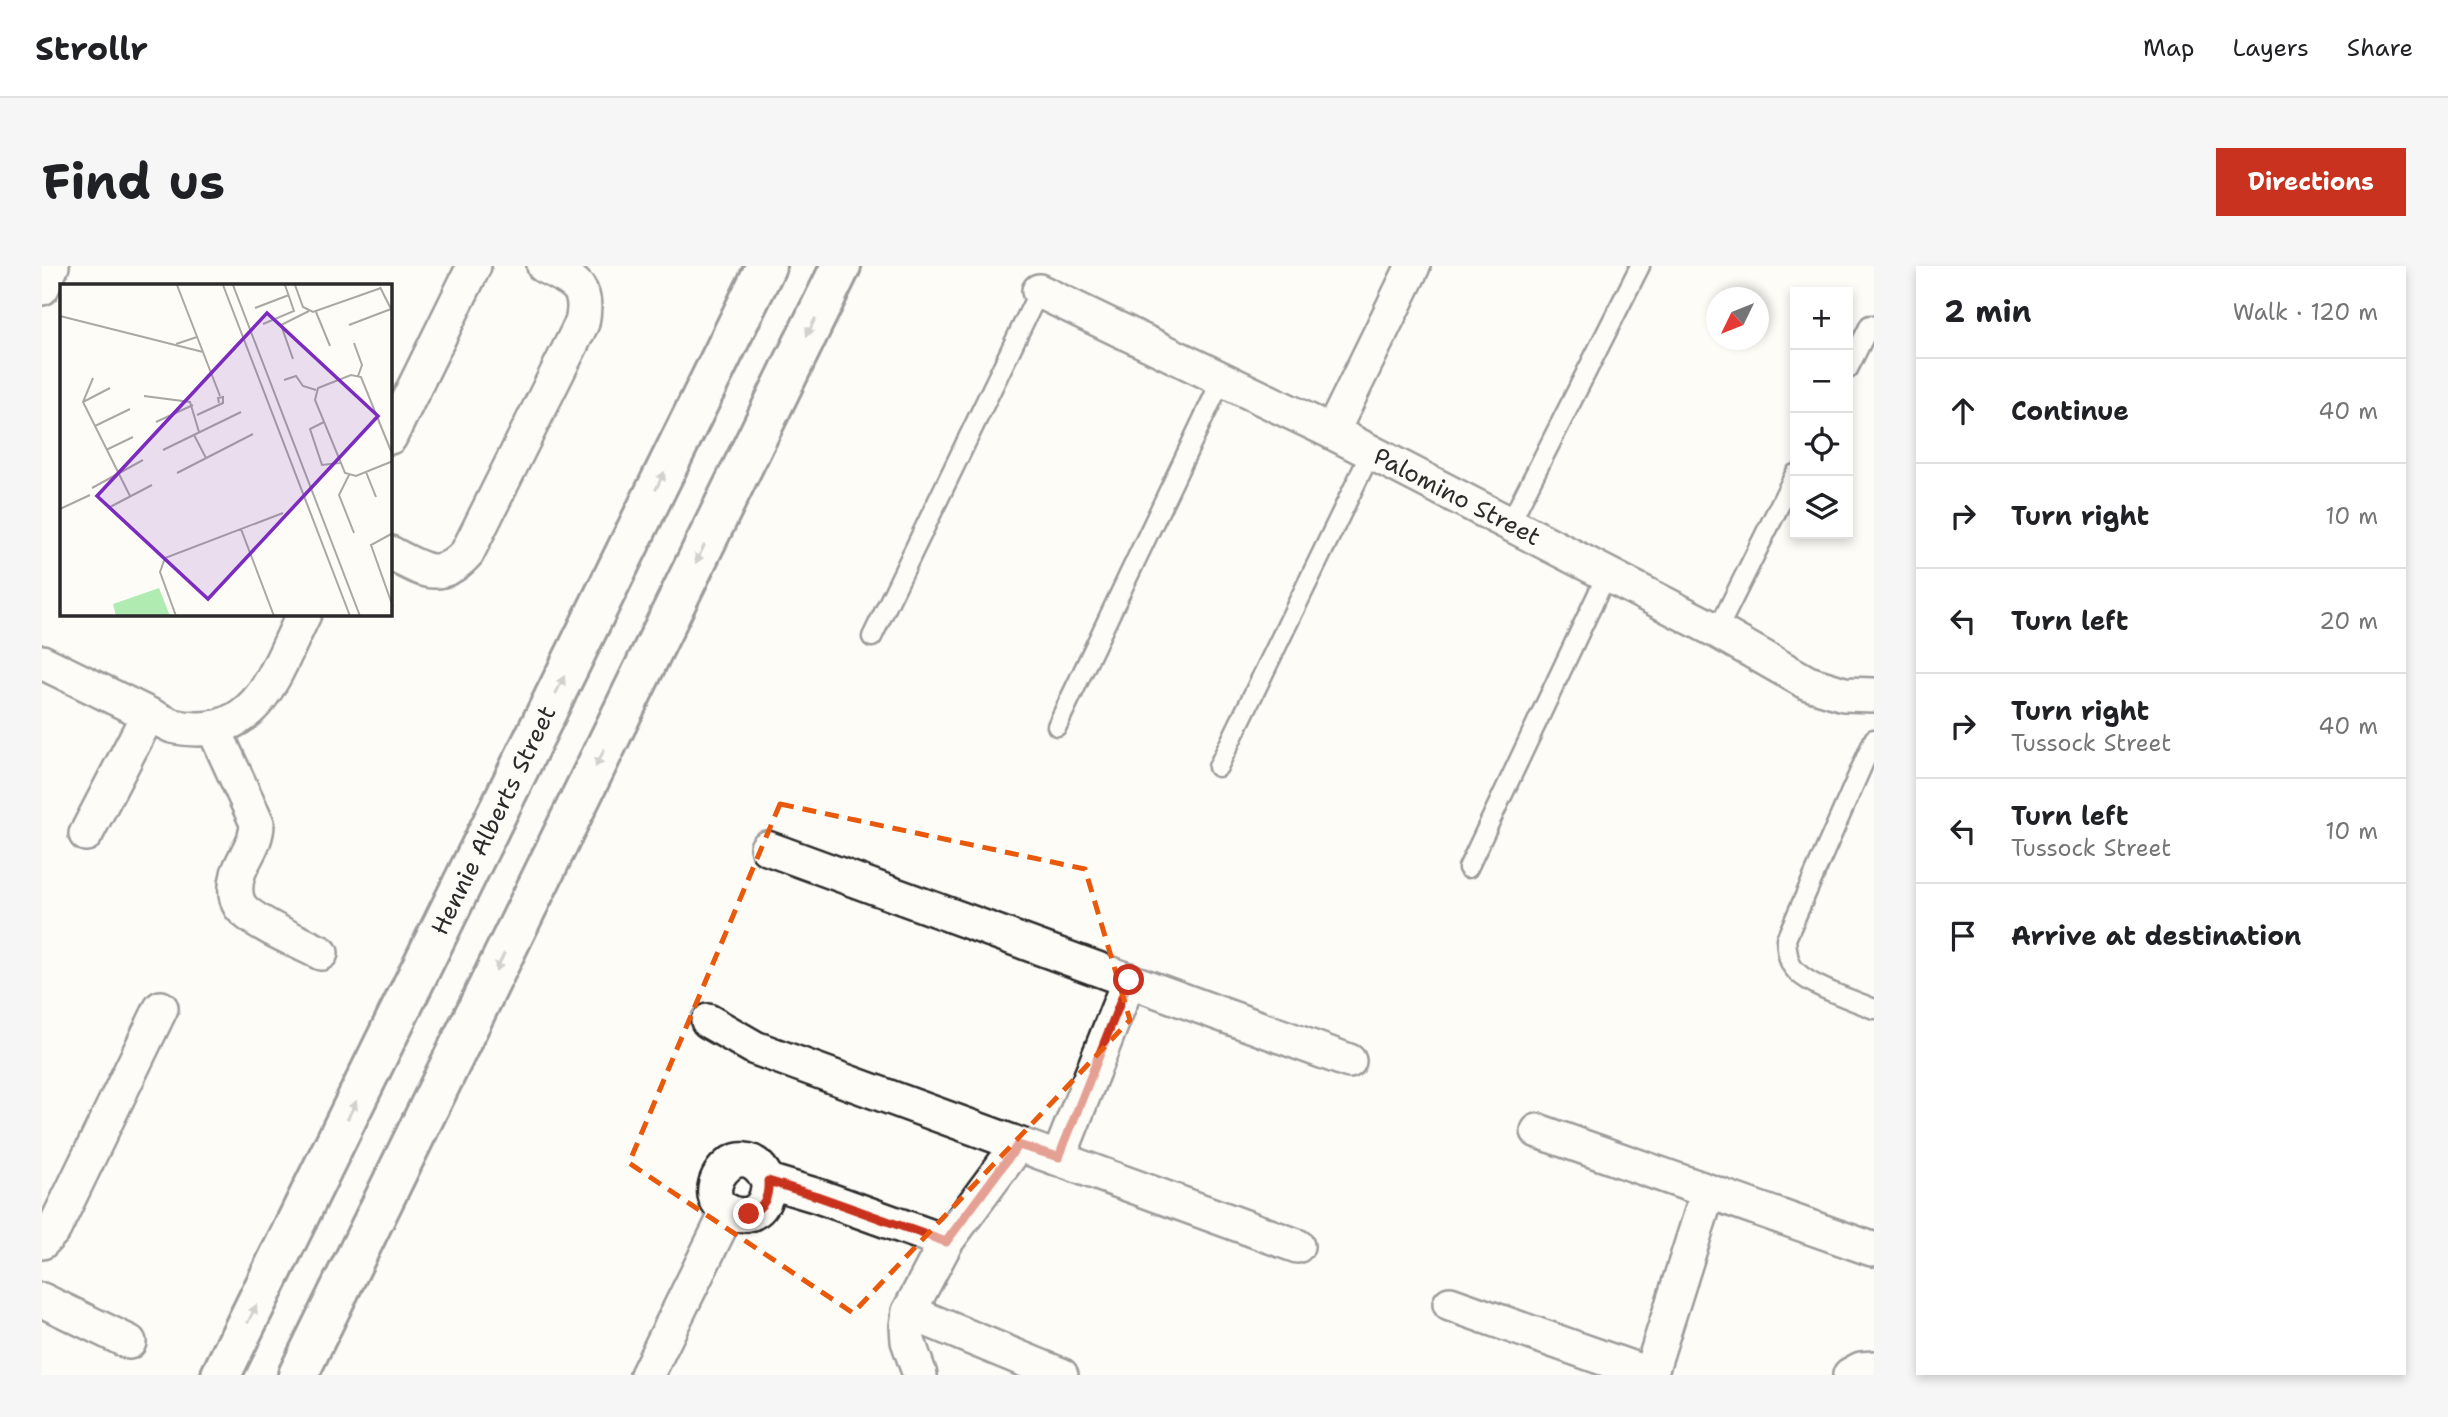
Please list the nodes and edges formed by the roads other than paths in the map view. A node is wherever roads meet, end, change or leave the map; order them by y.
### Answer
1 (52, 266) edge
2 (474, 266) edge
3 (544, 266) edge
4 (766, 266) edge
5 (841, 266) edge
6 (1640, 267) edge
7 (1405, 269) edge
8 (42, 288) edge
9 (1039, 291) joint
10 (1870, 326) dead end
11 (1853, 359) edge
12 (1222, 379) junction
13 (1332, 432) junction
14 (392, 433) edge
15 (1371, 452) junction
16 (1794, 476) edge
17 (1510, 523) junction
18 (392, 554) edge
19 (1607, 574) junction
20 (302, 616) edge
21 (1717, 631) junction
22 (872, 637) dead end
23 (42, 662) edge
24 (1874, 695) edge
25 (148, 715) junction
26 (1057, 726) dead end
27 (214, 729) junction
28 (1874, 739) edge
29 (1218, 766) dead end
30 (86, 834) dead end
31 (767, 848) dead end
32 (1468, 868) dead end
33 (321, 953) dead end
34 (1129, 980) junction
35 (161, 1008) dead end
36 (1874, 1009) edge
37 (708, 1021) dead end
38 (1349, 1061) dead end
39 (1538, 1130) dead end
40 (1018, 1145) junction
41 (1059, 1157) junction
42 (768, 1181) junction
43 (1708, 1192) junction
44 (728, 1211) junction
45 (42, 1242) edge
46 (946, 1242) junction
47 (1297, 1246) dead end
48 (1872, 1249) dead end
49 (42, 1300) edge
50 (1450, 1304) dead end
51 (909, 1312) junction
52 (129, 1342) dead end
53 (1874, 1368) edge
54 (221, 1375) edge
55 (298, 1375) edge
56 (647, 1375) edge
57 (920, 1375) edge
58 (1061, 1375) edge
59 (1650, 1375) edge
60 (1850, 1375) edge

1 - 8 street
2 - 14 street
3 - 18 street
54 -> 4 street, Hennie Alberts Street
5 -> 55 street
6 - 17 lane
7 - 13 street
9 - 12 street, Palomino Street
9 - 22 lane
10 - 11 lane
12 - 13 street, Palomino Street
12 - 26 lane
13 - 15 street, Palomino Street
15 - 17 street, Palomino Street
15 - 29 lane
16 - 21 lane
17 - 19 street, Palomino Street
19 - 21 street, Palomino Street
19 - 32 lane
20 - 27 street
21 - 24 street, Palomino Street
23 - 25 street
25 - 27 street
25 - 30 street
27 - 33 street
28 - 36 lane
31 - 34 street
34 - 38 street
34 - 41 street
35 - 45 street
37 - 40 street
39 - 43 street
40 - 41 street
40 - 46 street
41 - 47 street
42 - 44 street
42 - 44 street
42 - 46 street
43 - 48 street
43 - 59 street
44 - 56 street
46 - 51 street
49 - 52 street
50 - 59 street
51 - 57 street
51 - 58 street
53 - 60 street

